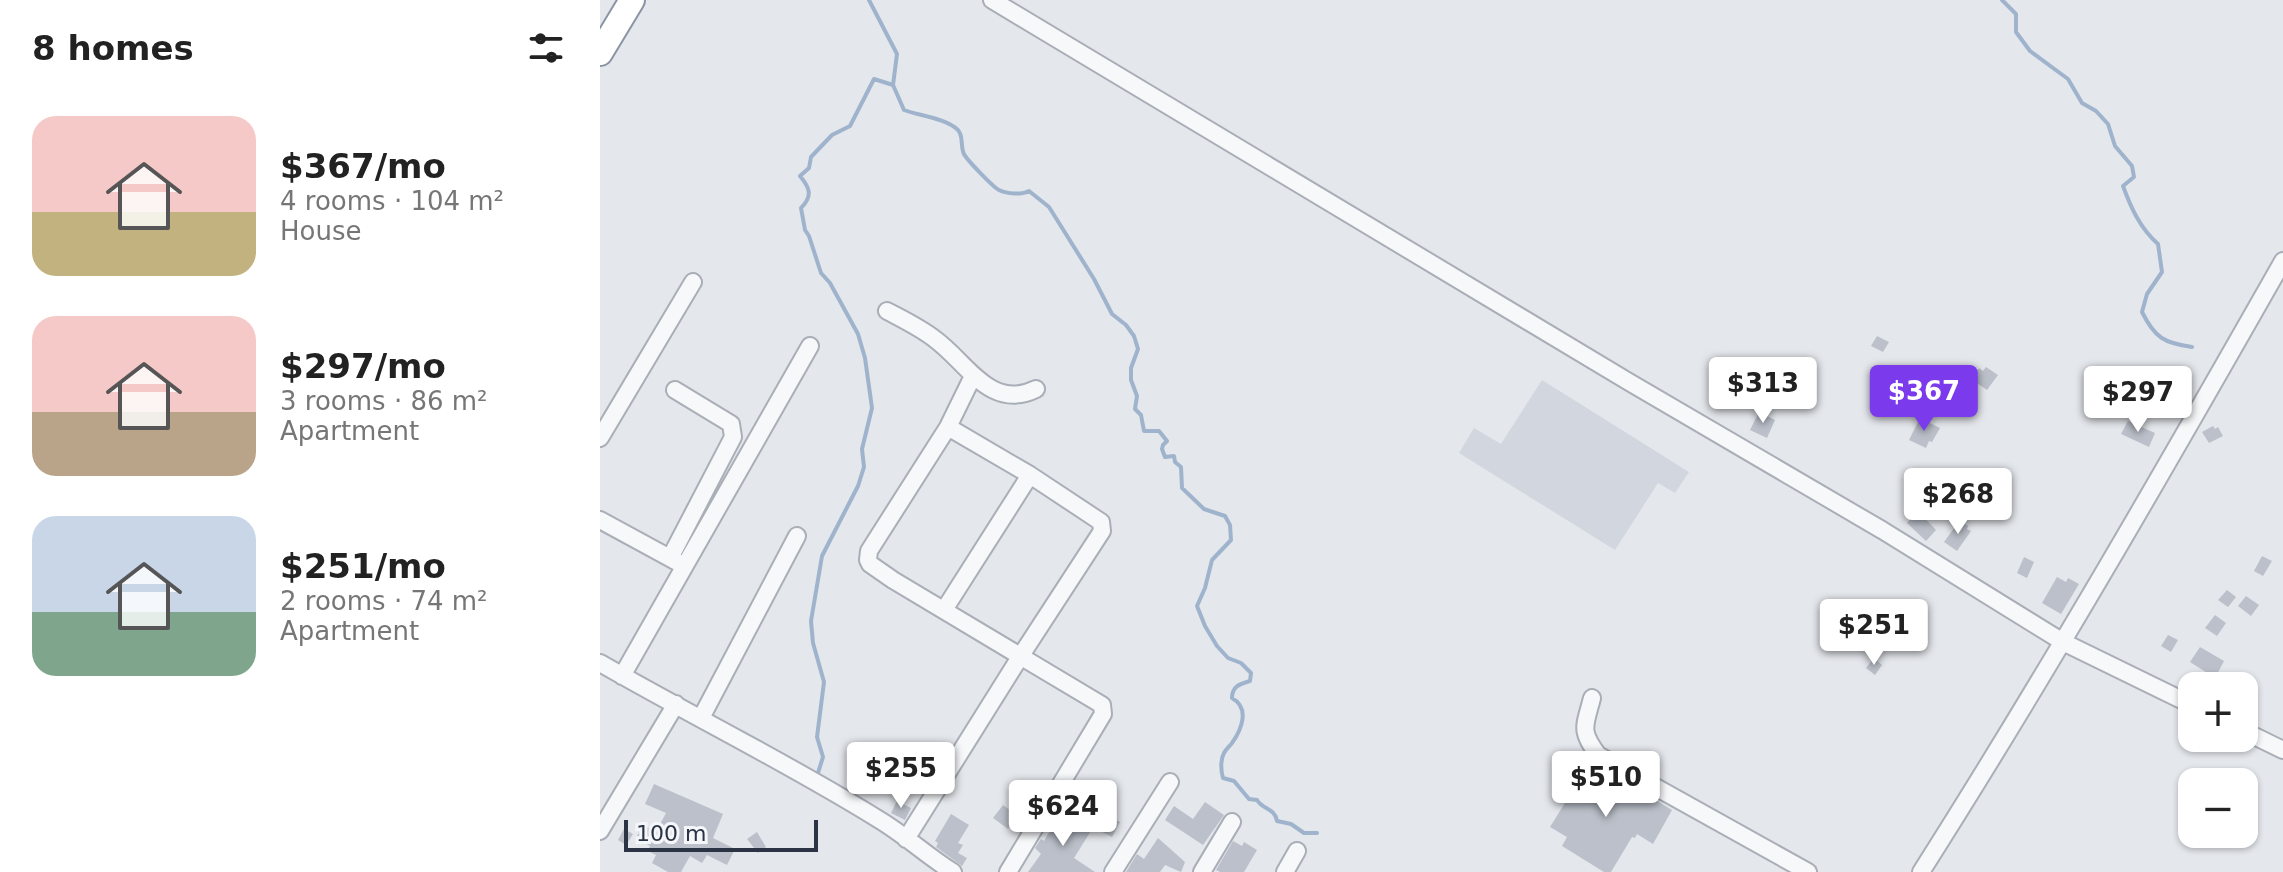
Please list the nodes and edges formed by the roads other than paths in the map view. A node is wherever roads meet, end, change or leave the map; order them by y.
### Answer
1 (632, 0) edge
2 (992, 0) edge
3 (601, 50) edge
4 (2283, 261) edge
5 (693, 282) dead end
6 (887, 311) dead end
7 (810, 346) dead end
8 (973, 376) junction
9 (1036, 389) dead end
10 (675, 390) dead end
11 (948, 427) junction
12 (600, 438) edge
13 (1030, 475) junction
14 (600, 520) edge
15 (797, 536) dead end
16 (677, 562) junction
17 (944, 610) junction
18 (2063, 642) junction
19 (1020, 657) junction
20 (600, 663) edge
21 (622, 676) junction
22 (1592, 698) dead end
23 (2178, 698) edge
24 (676, 704) junction
25 (701, 718) junction
26 (2258, 738) edge
27 (2283, 750) edge
28 (1170, 782) dead end
29 (1232, 822) dead end
30 (600, 831) edge
31 (906, 839) junction
32 (1297, 851) dead end
33 (953, 872) edge
34 (1008, 872) edge
35 (1113, 872) edge
36 (1202, 872) edge
37 (1285, 872) edge
38 (1808, 872) edge
39 (1921, 872) edge

1 - 3 highway
2 - 18 street
4 - 18 street
5 - 12 street
6 - 8 street
7 - 16 street
8 - 9 street
8 - 11 street
10 - 16 street
11 - 13 street
11 - 17 street
13 - 17 street
13 - 19 street
14 - 16 street
15 - 25 street
16 - 21 street
17 - 19 street
18 - 23 street
18 - 39 street
19 - 31 street
19 - 34 street
20 - 21 street
21 - 24 street
22 - 38 street
24 - 25 street
24 - 30 street
25 - 31 street
26 - 27 street
28 - 35 street
29 - 36 street
31 - 33 street
32 - 37 street

